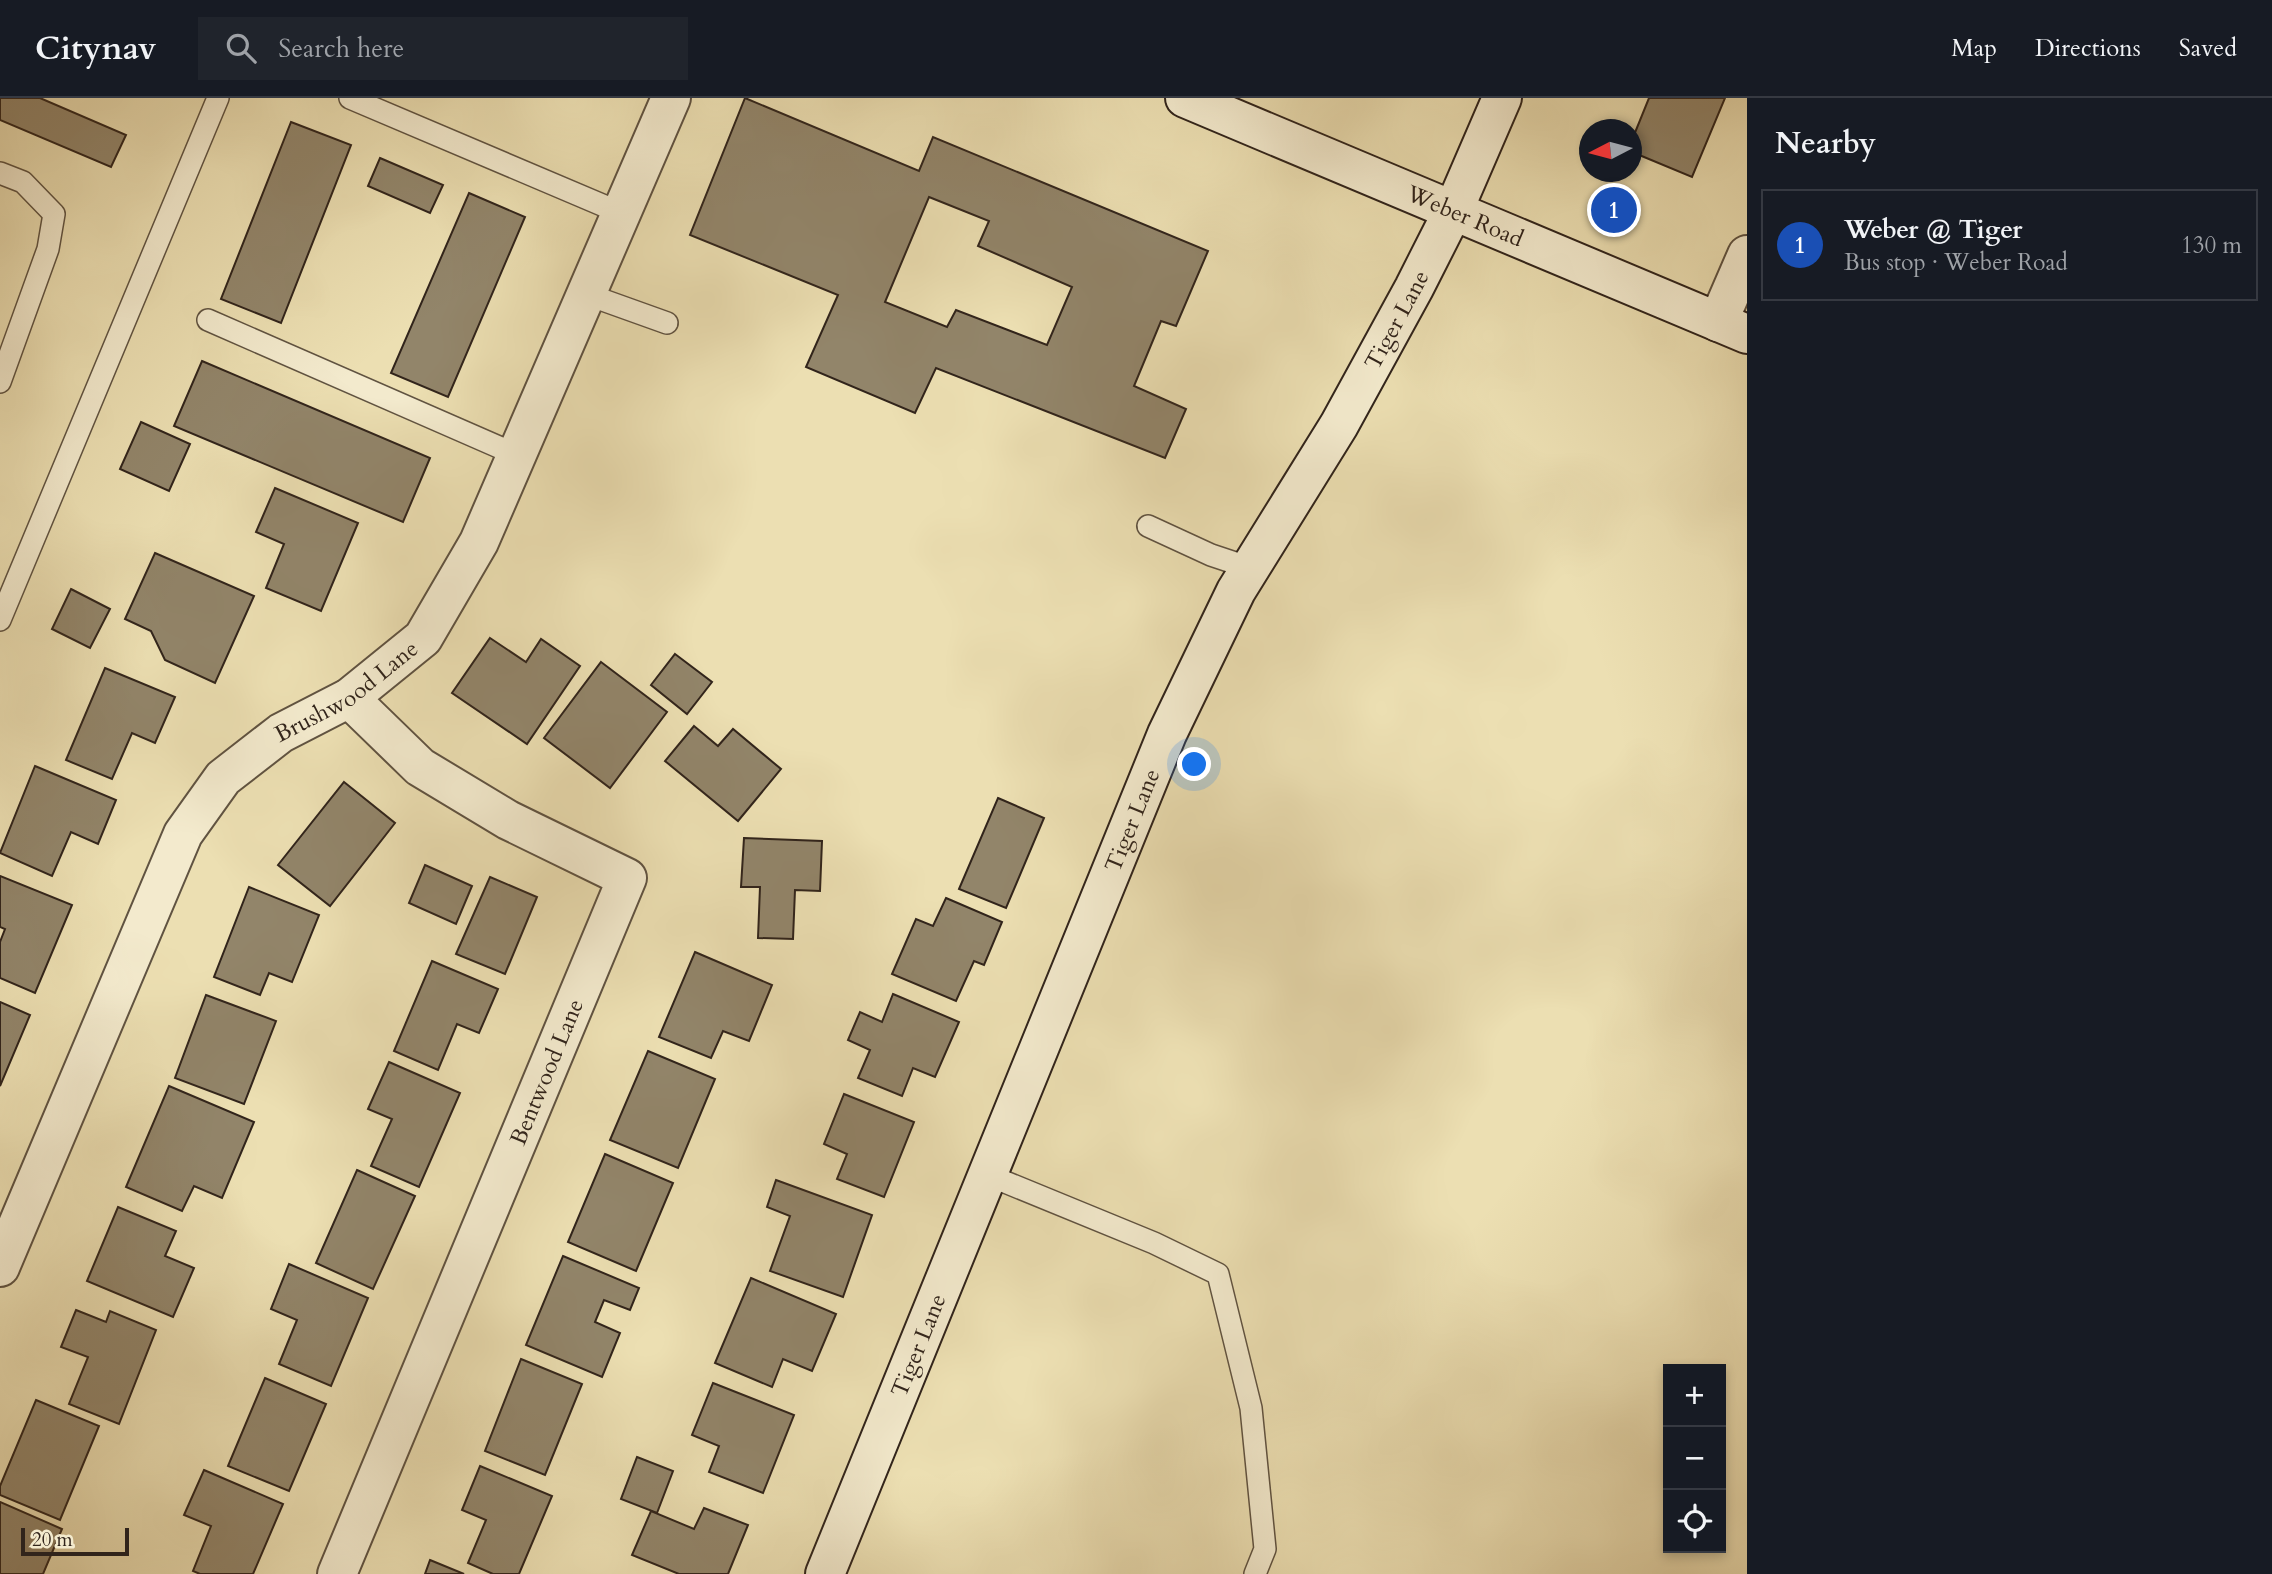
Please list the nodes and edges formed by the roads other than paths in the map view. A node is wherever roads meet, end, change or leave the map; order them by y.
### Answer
1 (218, 98) edge
2 (350, 98) edge
3 (671, 98) edge
4 (1185, 98) edge
5 (1502, 98) edge
6 (0, 173) edge
7 (1454, 209) junction
8 (621, 213) junction
9 (1747, 255) edge
10 (586, 294) junction
11 (208, 320) dead end
12 (667, 323) dead end
13 (1733, 328) edge
14 (0, 382) edge
15 (517, 455) junction
16 (1149, 526) dead end
17 (1250, 568) junction
18 (0, 620) edge
19 (349, 698) junction
20 (988, 1175) junction
21 (0, 1267) edge
22 (337, 1574) edge
23 (825, 1574) edge
24 (1255, 1574) edge

1 - 18 lane
2 - 8 lane
3 - 8 street, Brushwood Lane
4 - 7 street, Weber Road
5 - 7 street, Tiger Lane
6 - 14 lane
7 - 13 street, Weber Road
7 - 17 street, Tiger Lane
8 - 10 street, Brushwood Lane
9 - 13 street
10 - 12 lane
10 - 15 street, Brushwood Lane
11 - 15 lane
15 - 19 street, Brushwood Lane
16 - 17 lane
17 - 20 street, Tiger Lane
19 - 21 street, Brushwood Lane
19 - 22 street, Bentwood Lane
20 - 23 street, Tiger Lane
20 - 24 lane

